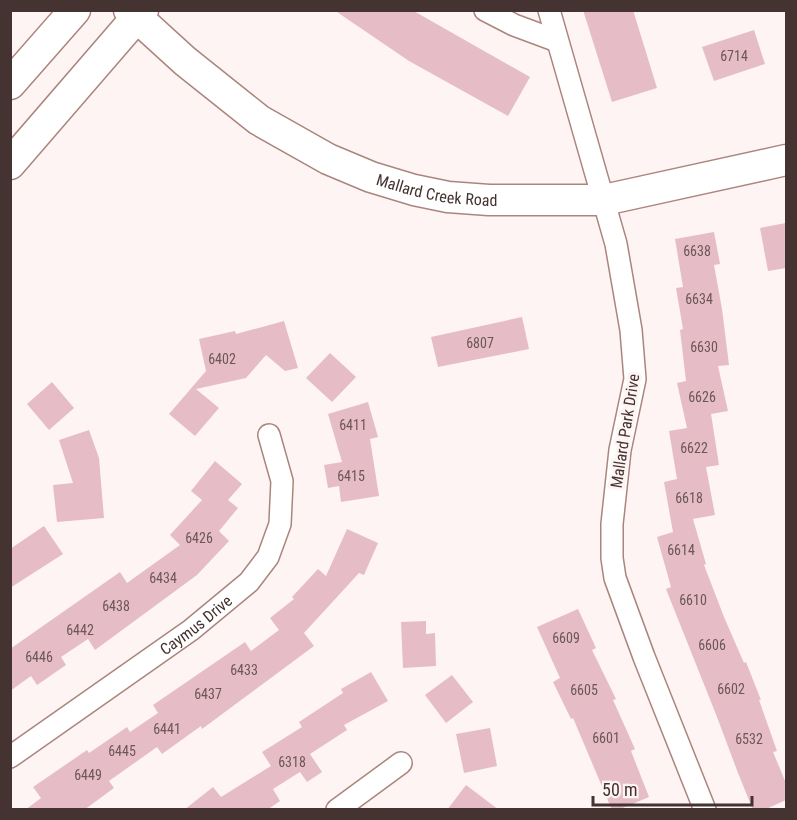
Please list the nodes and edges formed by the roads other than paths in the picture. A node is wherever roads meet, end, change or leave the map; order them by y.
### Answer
1 (75, 10) edge
2 (485, 10) edge
3 (549, 10) edge
4 (136, 13) edge
5 (558, 40) junction
6 (10, 84) edge
7 (786, 160) edge
8 (10, 164) edge
9 (604, 200) junction
10 (269, 435) dead end
11 (10, 757) edge
12 (401, 763) dead end
13 (337, 810) edge
14 (705, 810) edge

1 - 6 main road
2 - 5 street
3 - 5 street, Mallard Park Drive
4 - 8 main road, Mallard Creek Road
4 - 9 main road, Mallard Creek Road
5 - 9 street, Mallard Park Drive
7 - 9 main road, Mallard Creek Road
9 - 14 street, Mallard Park Drive
10 - 11 street, Caymus Drive
12 - 13 street

